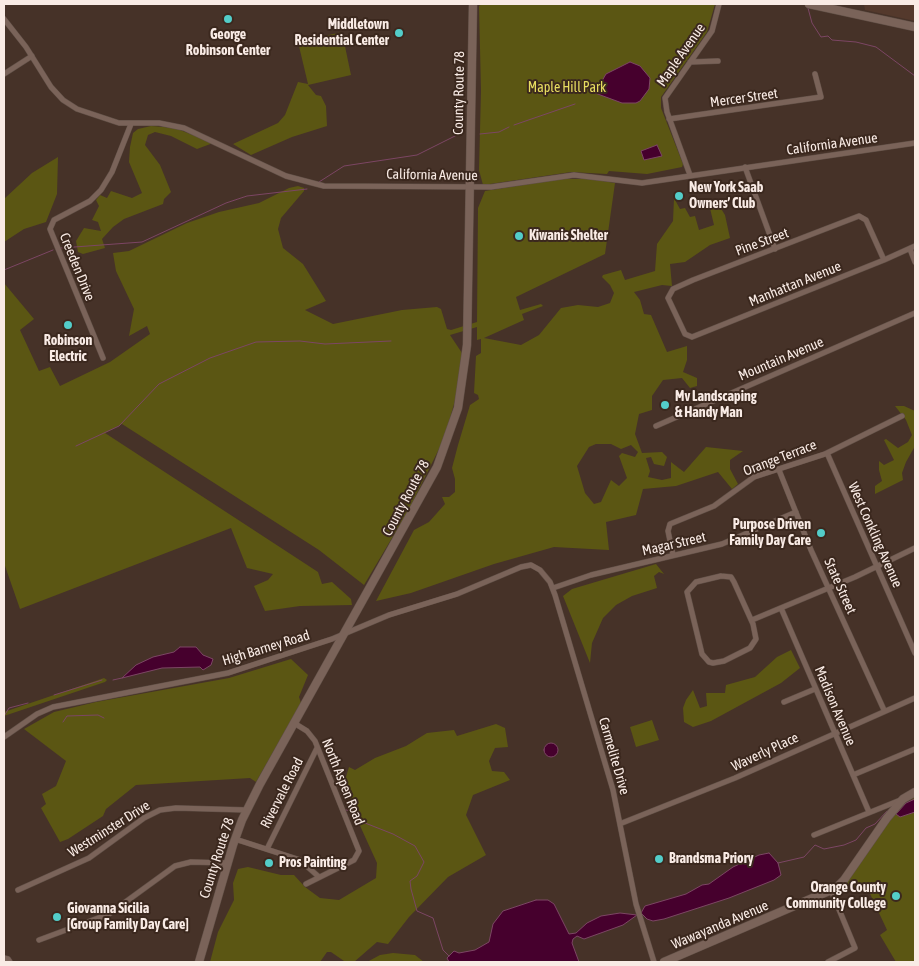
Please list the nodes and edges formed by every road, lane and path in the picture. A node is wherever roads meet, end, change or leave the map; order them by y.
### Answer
1 (473, 4) edge
2 (719, 4) edge
3 (809, 4) edge
4 (4, 19) edge
5 (915, 27) edge
6 (32, 56) junction
7 (718, 61) dead end
8 (690, 62) junction
9 (4, 74) edge
10 (815, 74) dead end
11 (669, 119) junction
12 (131, 124) junction
13 (915, 143) edge
14 (745, 168) junction
15 (690, 175) junction
16 (470, 187) junction
17 (915, 246) edge
18 (775, 249) junction
19 (910, 250) junction
20 (884, 260) junction
21 (915, 262) edge
22 (915, 313) edge
23 (688, 337) joint
24 (103, 358) dead end
25 (902, 416) dead end
26 (656, 426) dead end
27 (827, 453) junction
28 (779, 470) junction
29 (796, 512) junction
30 (915, 548) edge
31 (673, 555) junction
32 (532, 565) joint
33 (878, 566) junction
34 (553, 588) junction
35 (828, 588) junction
36 (781, 608) junction
37 (752, 620) junction
38 (346, 633) junction
39 (915, 653) edge
40 (815, 689) junction
41 (915, 698) edge
42 (784, 702) dead end
43 (884, 710) junction
44 (294, 723) junction
45 (834, 733) junction
46 (4, 737) edge
47 (317, 748) junction
48 (915, 749) edge
49 (853, 776) junction
50 (915, 792) edge
51 (903, 799) junction
52 (247, 810) junction
53 (868, 812) junction
54 (622, 823) junction
55 (814, 835) dead end
56 (234, 840) junction
57 (267, 849) junction
58 (227, 863) junction
59 (319, 877) junction
60 (306, 884) dead end
61 (18, 890) dead end
62 (831, 890) junction
63 (39, 940) dead end
64 (4, 958) edge
65 (10, 962) edge
66 (199, 962) edge
67 (654, 962) edge
68 (664, 962) edge
69 (828, 962) edge

1 - 16 street, County Route 78
2 - 8 street, Maple Avenue
3 - 5 street
4 - 6 street, California Avenue
6 - 9 street
6 - 12 street, California Avenue
7 - 8 street
8 - 11 street, Maple Avenue
10 - 11 street, Mercer Street
11 - 15 street, Maple Avenue
12 - 16 street, California Avenue
12 - 24 street, Creeden Drive
13 - 14 street, California Avenue
14 - 15 street, California Avenue
14 - 18 street
15 - 16 street, California Avenue
16 - 38 street, County Route 78
17 - 19 street, Manhattan Avenue
18 - 20 street, Pine Street
18 - 23 street, Pine Street
19 - 20 street, Manhattan Avenue
19 - 21 street
20 - 23 street, Manhattan Avenue
22 - 26 street, Mountain Avenue
25 - 27 street, Orange Terrace
27 - 28 street, Orange Terrace
27 - 33 street, West Conkling Avenue
28 - 29 street, State Street
28 - 31 street, Orange Terrace
29 - 31 street, Magar Street
29 - 35 street, State Street
30 - 33 street
31 - 34 street, Magar Street
32 - 34 street, Carmelite Drive
32 - 38 street, High Barney Road
33 - 35 street
33 - 39 street, West Conkling Avenue
34 - 54 street, Carmelite Drive
35 - 36 street
35 - 43 street, State Street
36 - 37 street
36 - 40 street, Madison Avenue
37 - 37 street
38 - 44 street, County Route 78
38 - 46 street, High Barney Road
40 - 42 street
40 - 45 street, Madison Avenue
41 - 43 street, Waverly Place
43 - 45 street, Waverly Place
44 - 47 street, North Aspen Road
44 - 52 street, County Route 78
45 - 49 street, Madison Avenue
45 - 54 street, Waverly Place
47 - 57 street, Rivervale Road
47 - 59 street, North Aspen Road
48 - 49 street
49 - 53 street, Madison Avenue
50 - 51 street, Wawayanda Avenue
51 - 53 street
51 - 62 street, Wawayanda Avenue
52 - 56 street, County Route 78
52 - 61 street, Westminster Drive
53 - 55 street
54 - 67 street, Carmelite Drive
56 - 57 street
56 - 58 street, County Route 78
57 - 59 street
58 - 63 street
58 - 66 street, County Route 78
59 - 60 street
62 - 68 street, Wawayanda Avenue
62 - 69 street
64 - 65 street

